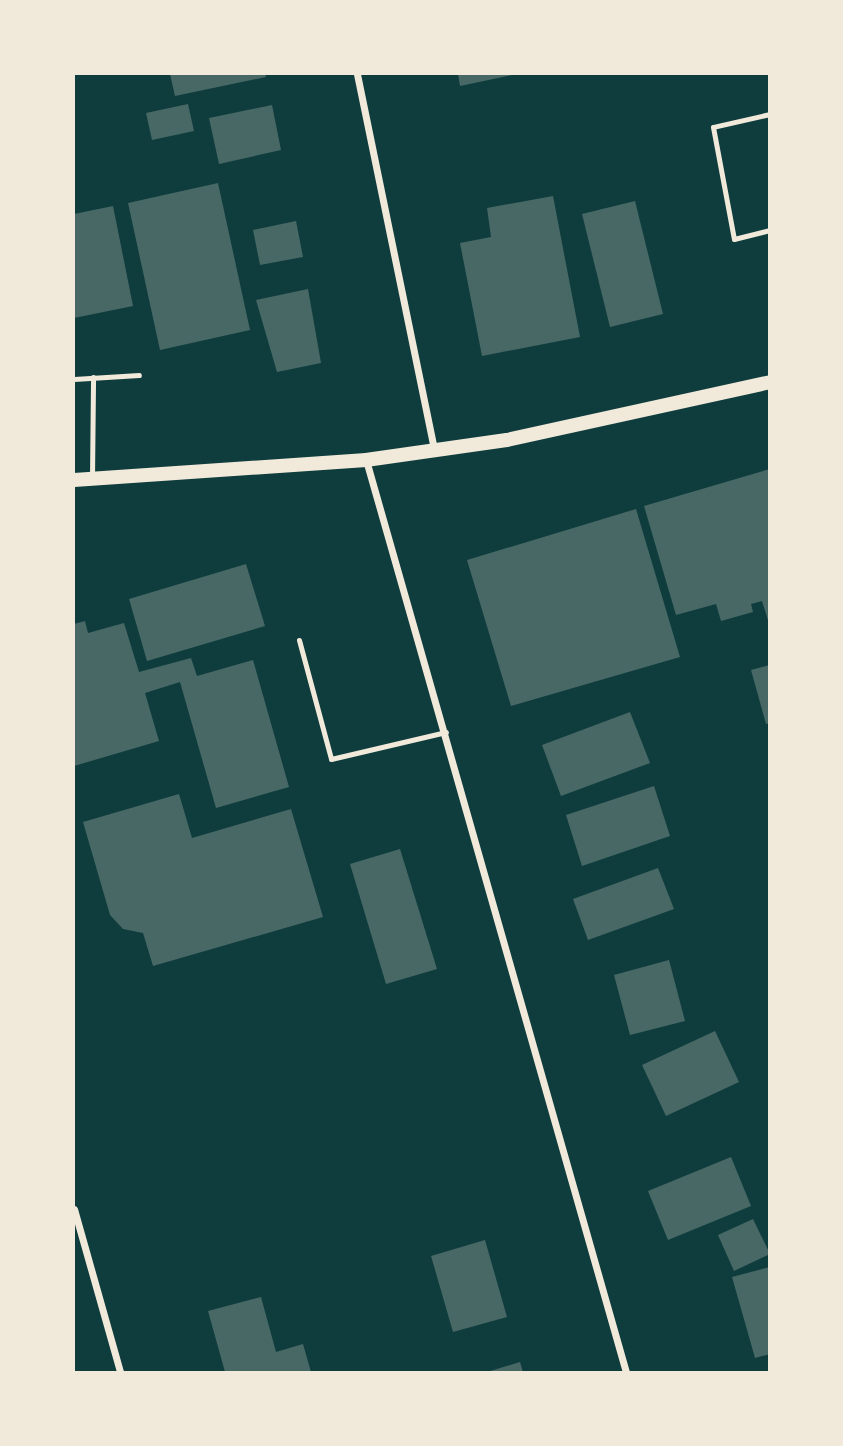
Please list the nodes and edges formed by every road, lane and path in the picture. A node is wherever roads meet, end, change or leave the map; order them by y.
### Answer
1 (357, 74) edge
2 (769, 114) edge
3 (769, 230) edge
4 (139, 375) dead end
5 (93, 377) junction
6 (74, 379) edge
7 (769, 383) edge
8 (434, 450) junction
9 (366, 460) junction
10 (92, 479) junction
11 (74, 480) edge
12 (299, 640) dead end
13 (446, 732) junction
14 (74, 1209) edge
15 (120, 1373) edge
16 (626, 1373) edge

1 - 8 street
2 - 3 lane
4 - 5 lane
5 - 6 lane
5 - 10 lane
7 - 8 main road
8 - 9 main road
9 - 10 main road
9 - 13 street
10 - 11 main road
12 - 13 lane
13 - 16 street
14 - 15 street

